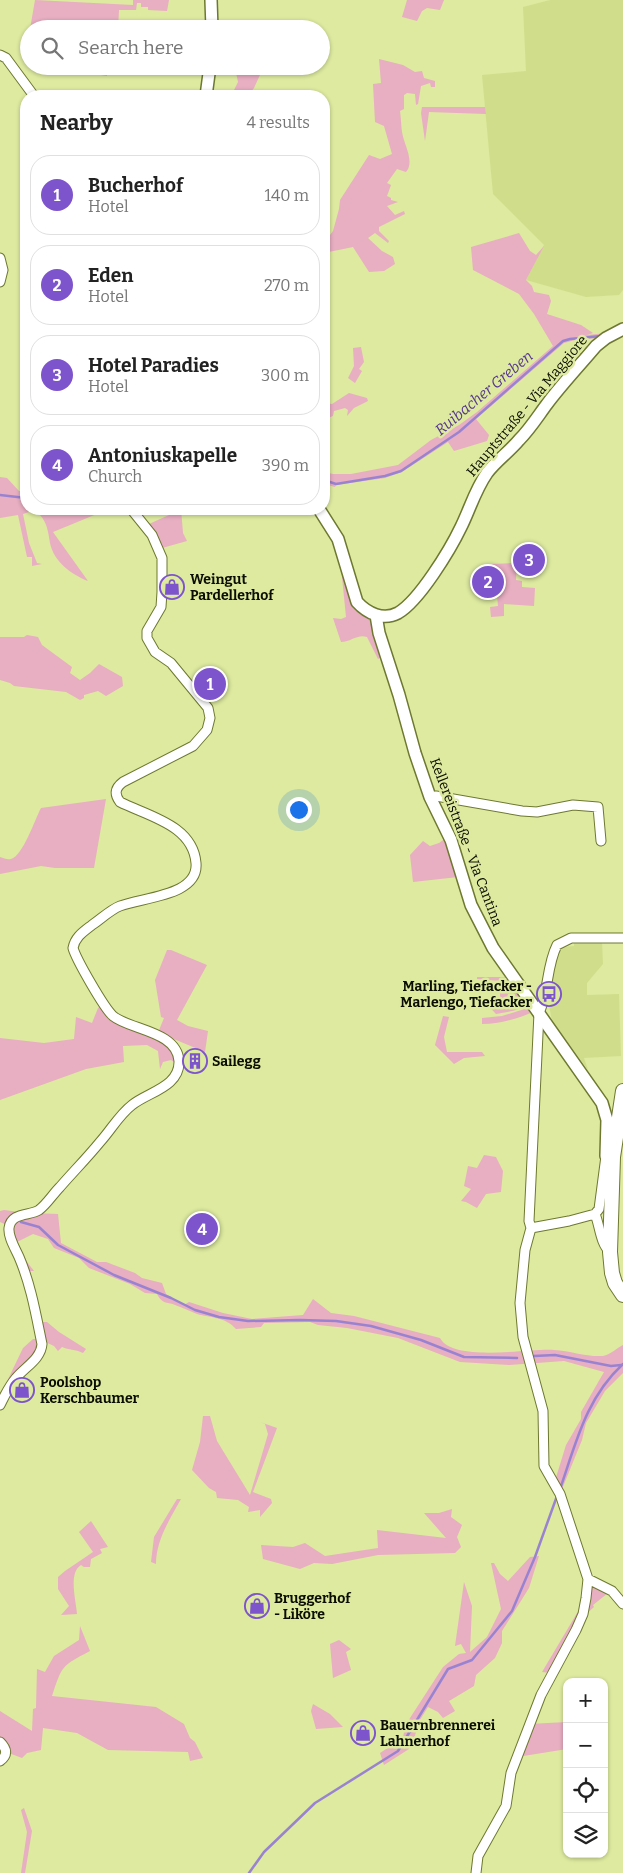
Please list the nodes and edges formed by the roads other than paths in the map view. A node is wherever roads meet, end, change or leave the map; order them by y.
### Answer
1 (210, 0) edge
2 (211, 20) edge
3 (0, 55) edge
4 (209, 75) edge
5 (30, 90) edge
6 (207, 90) edge
7 (0, 258) edge
8 (0, 282) edge
9 (623, 329) edge
10 (136, 515) edge
11 (322, 515) edge
12 (379, 615) junction
13 (430, 797) junction
14 (601, 841) dead end
15 (623, 938) edge
16 (539, 1013) junction
17 (623, 1091) edge
18 (610, 1156) junction
19 (594, 1214) junction
20 (531, 1228) junction
21 (610, 1252) junction
22 (623, 1295) edge
23 (0, 1405) edge
24 (588, 1579) junction
25 (623, 1604) edge
26 (0, 1742) edge
27 (0, 1761) edge
28 (476, 1873) edge

1 - 2 street
3 - 5 street
4 - 6 street
7 - 8 street
9 - 12 street, Hauptstraße - Via Maggiore
10 - 23 street
11 - 12 street
12 - 13 street, Kellereistraße - Via Cantina
13 - 14 street
13 - 16 street, Kellereistraße - Via Cantina
15 - 16 street
16 - 18 street, Kellereistraße - Via Cantina
16 - 20 street
17 - 18 main road
18 - 19 street
18 - 21 main road
19 - 20 street
19 - 21 street
20 - 24 street
21 - 22 main road
24 - 25 street
24 - 28 street
26 - 27 street

